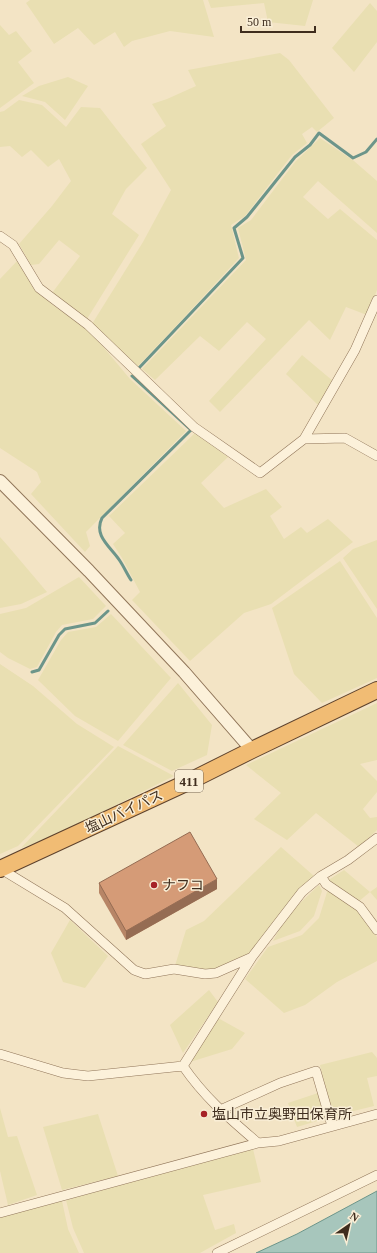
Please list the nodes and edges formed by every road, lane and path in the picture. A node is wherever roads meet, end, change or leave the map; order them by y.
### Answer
1 (0, 236) edge
2 (377, 300) edge
3 (304, 439) junction
4 (377, 456) edge
5 (0, 481) edge
6 (377, 690) edge
7 (252, 750) junction
8 (377, 838) edge
9 (1, 869) edge
10 (321, 876) junction
11 (377, 930) edge
12 (252, 956) junction
13 (0, 1054) edge
14 (183, 1066) junction
15 (220, 1110) junction
16 (377, 1114) edge
17 (332, 1126) junction
18 (258, 1143) junction
19 (377, 1175) edge
20 (0, 1213) edge
21 (217, 1253) edge

1 - 3 street
2 - 3 street
3 - 4 street
5 - 7 street
6 - 7 highway, 塩山バイパス / 411
7 - 9 highway, 塩山バイパス / 411
8 - 10 street
9 - 12 street
10 - 11 street
10 - 12 street
12 - 14 street
13 - 14 street
14 - 15 street
15 - 17 street
15 - 18 street
16 - 17 street
17 - 18 street
18 - 20 street
19 - 21 street

